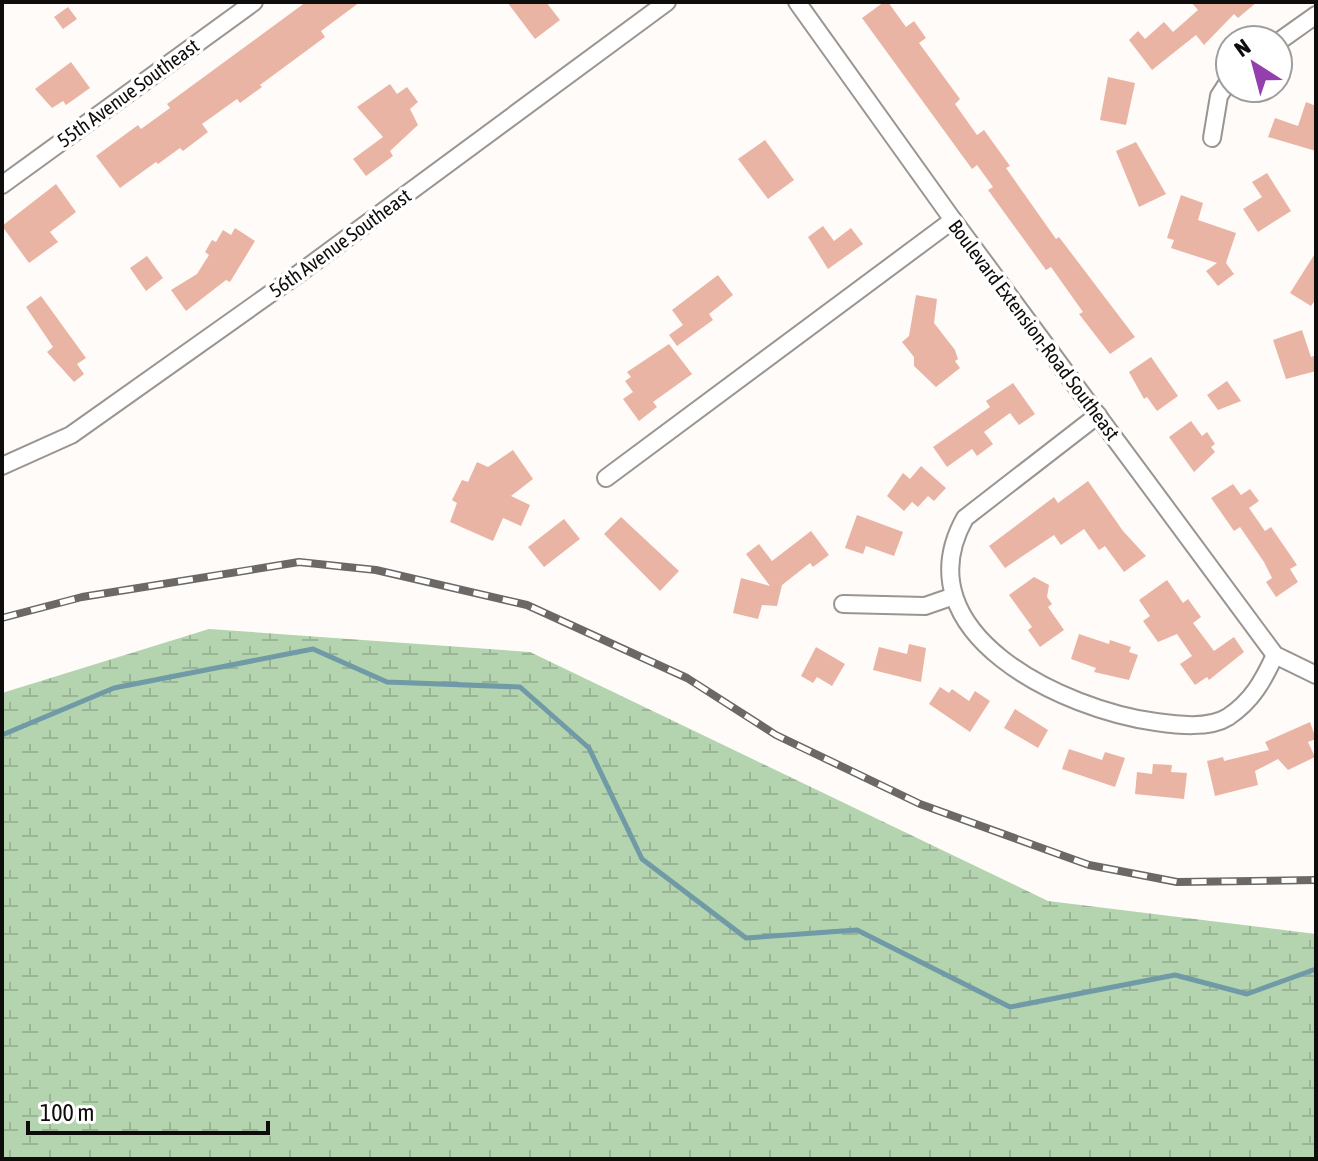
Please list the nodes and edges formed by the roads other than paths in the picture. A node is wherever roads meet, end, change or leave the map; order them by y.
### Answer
1 (254, 2) edge
2 (667, 2) edge
3 (797, 2) edge
4 (1316, 15) edge
5 (1294, 31) edge
6 (1218, 104) edge
7 (1212, 138) dead end
8 (2, 185) edge
9 (953, 220) junction
10 (1098, 415) junction
11 (2, 466) edge
12 (606, 478) dead end
13 (954, 596) junction
14 (843, 604) dead end
15 (1275, 655) junction
16 (1316, 675) edge

1 - 8 street, 55th Avenue Southeast
2 - 11 street, 56th Avenue Southeast
3 - 9 street, Boulevard Extension-Road Southeast
4 - 5 street
6 - 7 street
9 - 10 street, Boulevard Extension-Road Southeast
9 - 12 street
10 - 13 street
10 - 15 street, Boulevard Extension-Road Southeast
13 - 14 street
13 - 15 street
15 - 16 street

